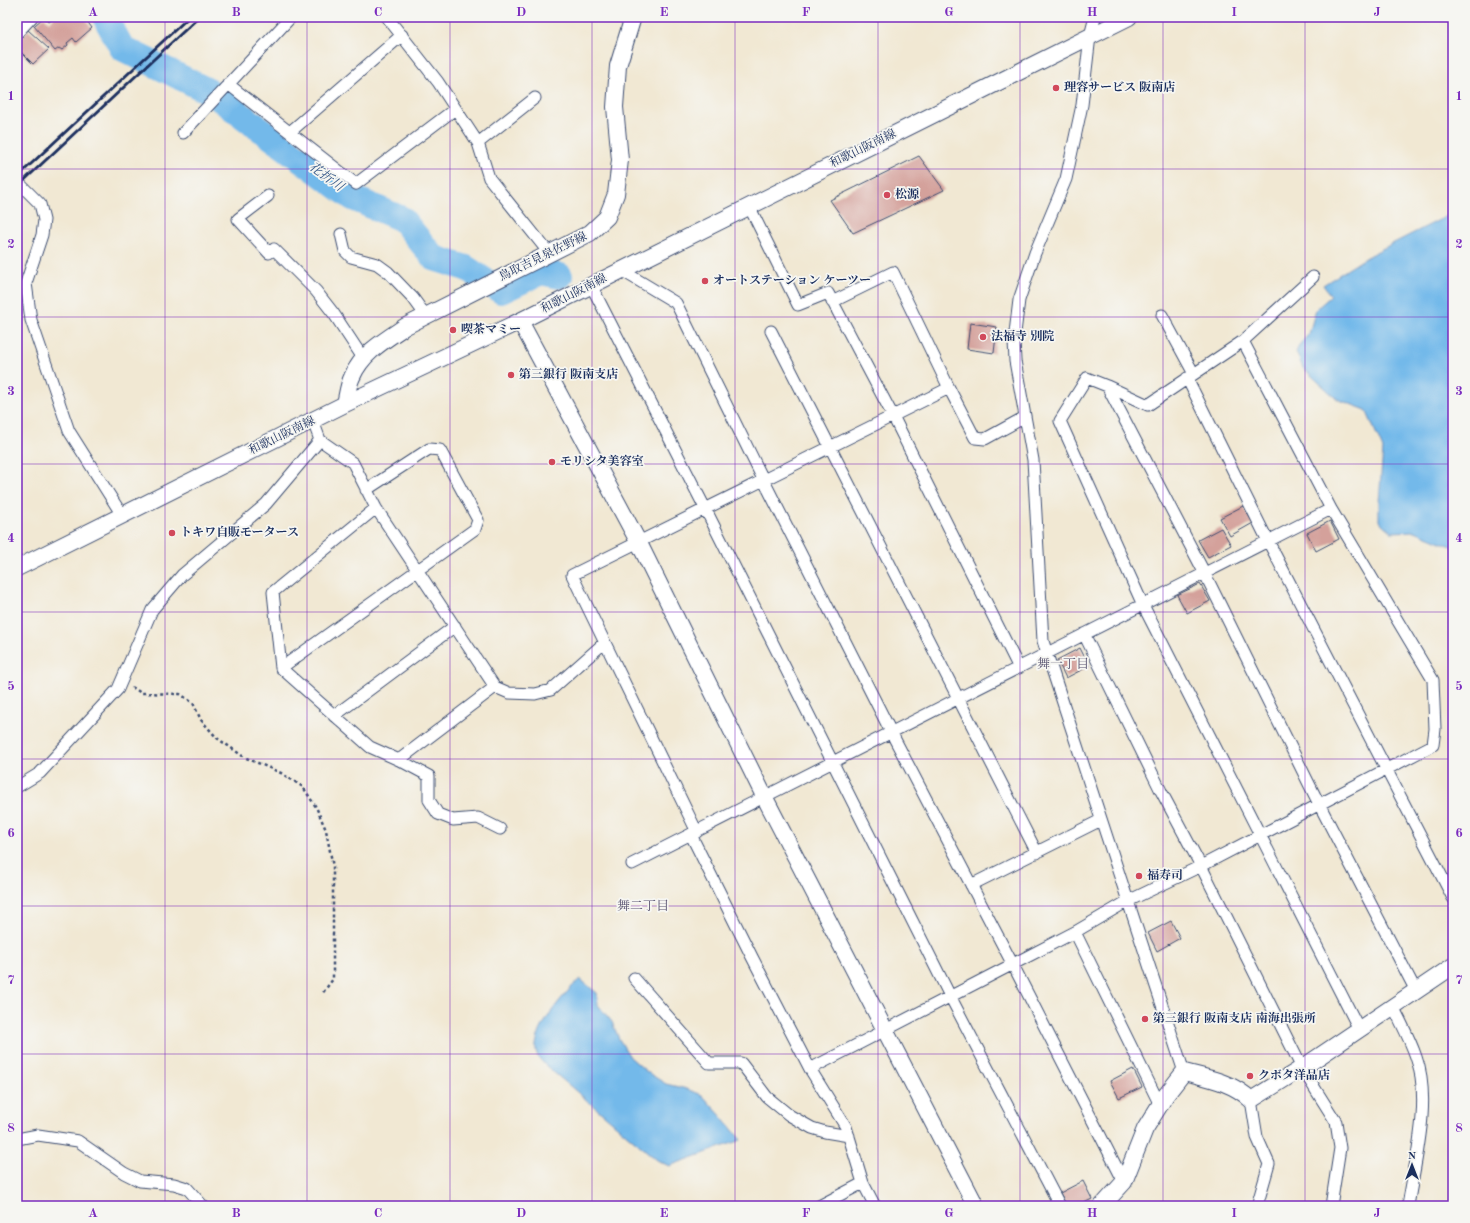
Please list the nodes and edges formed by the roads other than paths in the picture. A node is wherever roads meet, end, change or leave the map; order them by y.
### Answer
1 (32, 17) edge
2 (291, 17) edge
3 (387, 17) edge
4 (633, 17) edge
5 (1095, 17) edge
6 (1128, 17) edge
7 (17, 33) edge
8 (402, 35) junction
9 (1090, 36) junction
10 (228, 84) junction
11 (535, 98) dead end
12 (456, 109) junction
13 (290, 132) junction
14 (183, 133) dead end
15 (478, 143) junction
16 (17, 181) edge
17 (268, 196) dead end
18 (749, 206) junction
19 (341, 234) dead end
20 (549, 253) junction
21 (621, 270) junction
22 (1313, 277) dead end
23 (591, 286) junction
24 (832, 302) junction
25 (1162, 315) dead end
26 (426, 316) junction
27 (520, 321) junction
28 (772, 330) dead end
29 (1243, 341) junction
30 (363, 358) junction
31 (1191, 376) junction
32 (1106, 386) junction
33 (949, 388) junction
34 (345, 404) junction
35 (893, 416) junction
36 (1025, 418) junction
37 (313, 421) junction
38 (320, 440) junction
39 (831, 447) junction
40 (764, 481) junction
41 (366, 490) junction
42 (376, 508) junction
43 (1331, 509) junction
44 (706, 510) junction
45 (122, 515) junction
46 (1268, 541) junction
47 (639, 543) junction
48 (17, 568) edge
49 (417, 570) junction
50 (1205, 574) junction
51 (1143, 605) junction
52 (455, 626) junction
53 (1084, 634) junction
54 (604, 643) junction
55 (1047, 654) junction
56 (281, 668) junction
57 (1019, 668) junction
58 (495, 687) junction
59 (958, 699) junction
60 (334, 716) junction
61 (891, 732) junction
62 (399, 760) junction
63 (832, 763) junction
64 (1386, 770) junction
65 (17, 787) edge
66 (765, 798) junction
67 (1319, 804) junction
68 (1101, 820) junction
69 (500, 829) dead end
70 (694, 833) junction
71 (1260, 835) junction
72 (1037, 853) junction
73 (632, 864) dead end
74 (1201, 866) junction
75 (971, 886) junction
76 (1453, 898) edge
77 (1128, 901) junction
78 (1075, 932) junction
79 (1012, 963) junction
80 (1453, 966) edge
81 (634, 978) dead end
82 (1416, 991) junction
83 (950, 996) junction
84 (1393, 1006) junction
85 (1359, 1029) junction
86 (885, 1030) junction
87 (1302, 1068) junction
88 (810, 1069) junction
89 (1184, 1072) junction
90 (1251, 1100) junction
91 (1160, 1105) junction
92 (849, 1136) junction
93 (17, 1139) edge
94 (1124, 1182) junction
95 (863, 1183) junction
96 (203, 1206) edge
97 (819, 1206) edge
98 (875, 1206) edge
99 (976, 1206) edge
100 (1060, 1206) edge
101 (1102, 1206) edge
102 (1257, 1206) edge
103 (1332, 1206) edge
104 (1408, 1206) edge

1 - 7 street
2 - 10 street
3 - 8 street
4 - 20 main road, 鳥取吉見泉佐野線
5 - 9 street
6 - 9 main road, 和歌山阪南線
8 - 12 street
8 - 13 street
9 - 18 main road, 和歌山阪南線
9 - 36 street
10 - 13 street
10 - 14 street
11 - 15 street
12 - 13 street
12 - 15 street
15 - 20 street
16 - 45 street
17 - 30 street
18 - 21 main road, 和歌山阪南線
18 - 24 street
19 - 26 street
20 - 26 main road, 鳥取吉見泉佐野線
21 - 23 main road, 和歌山阪南線
21 - 40 street
22 - 29 street
23 - 27 main road, 和歌山阪南線
23 - 44 street
24 - 33 street
24 - 35 street
25 - 31 street
26 - 30 main road, 鳥取吉見泉佐野線
27 - 34 main road, 和歌山阪南線
27 - 47 main road
28 - 39 street
29 - 31 street
29 - 43 street
30 - 34 main road, 鳥取吉見泉佐野線
31 - 32 street
31 - 46 street
32 - 50 street
32 - 51 street
33 - 35 street
33 - 36 street
34 - 37 main road, 和歌山阪南線
35 - 39 street
35 - 57 street
36 - 55 street
37 - 38 street
37 - 45 main road, 和歌山阪南線
38 - 41 street
38 - 65 street
39 - 40 street
39 - 59 street
40 - 44 street
40 - 61 street
41 - 42 street
41 - 49 street
42 - 49 street
42 - 56 street
43 - 46 street
43 - 64 street
44 - 47 street
44 - 63 street
45 - 48 main road, 和歌山阪南線
46 - 50 street
46 - 64 street
47 - 54 street
47 - 66 main road
49 - 52 street
49 - 56 street
50 - 51 street
50 - 67 street
51 - 53 street
51 - 71 street
52 - 58 street
52 - 60 street
53 - 55 street
53 - 74 street
54 - 58 street
54 - 70 street
55 - 57 street
55 - 68 street
56 - 60 street
57 - 59 street
58 - 62 street
59 - 61 street
59 - 72 street
60 - 62 street
61 - 63 street
61 - 75 street
62 - 69 street
63 - 66 street
63 - 83 street
64 - 67 street
64 - 76 street
66 - 70 street
66 - 86 main road
67 - 71 street
67 - 82 street
68 - 72 street
68 - 77 street
70 - 73 street
70 - 88 street
71 - 74 street
71 - 85 street
72 - 75 street
74 - 77 street
74 - 87 street
75 - 79 street
77 - 78 street
77 - 89 street
78 - 79 street
78 - 91 street
79 - 83 street
79 - 94 street
80 - 82 main road
81 - 92 street
82 - 84 main road
83 - 86 street
83 - 100 street
84 - 85 main road
84 - 104 street
85 - 87 main road
86 - 88 street
86 - 99 main road
87 - 90 main road
87 - 103 street
88 - 92 street
89 - 90 main road
89 - 91 main road
90 - 102 street
91 - 94 main road
92 - 95 street
93 - 96 street
94 - 101 main road
95 - 97 street
95 - 98 street

